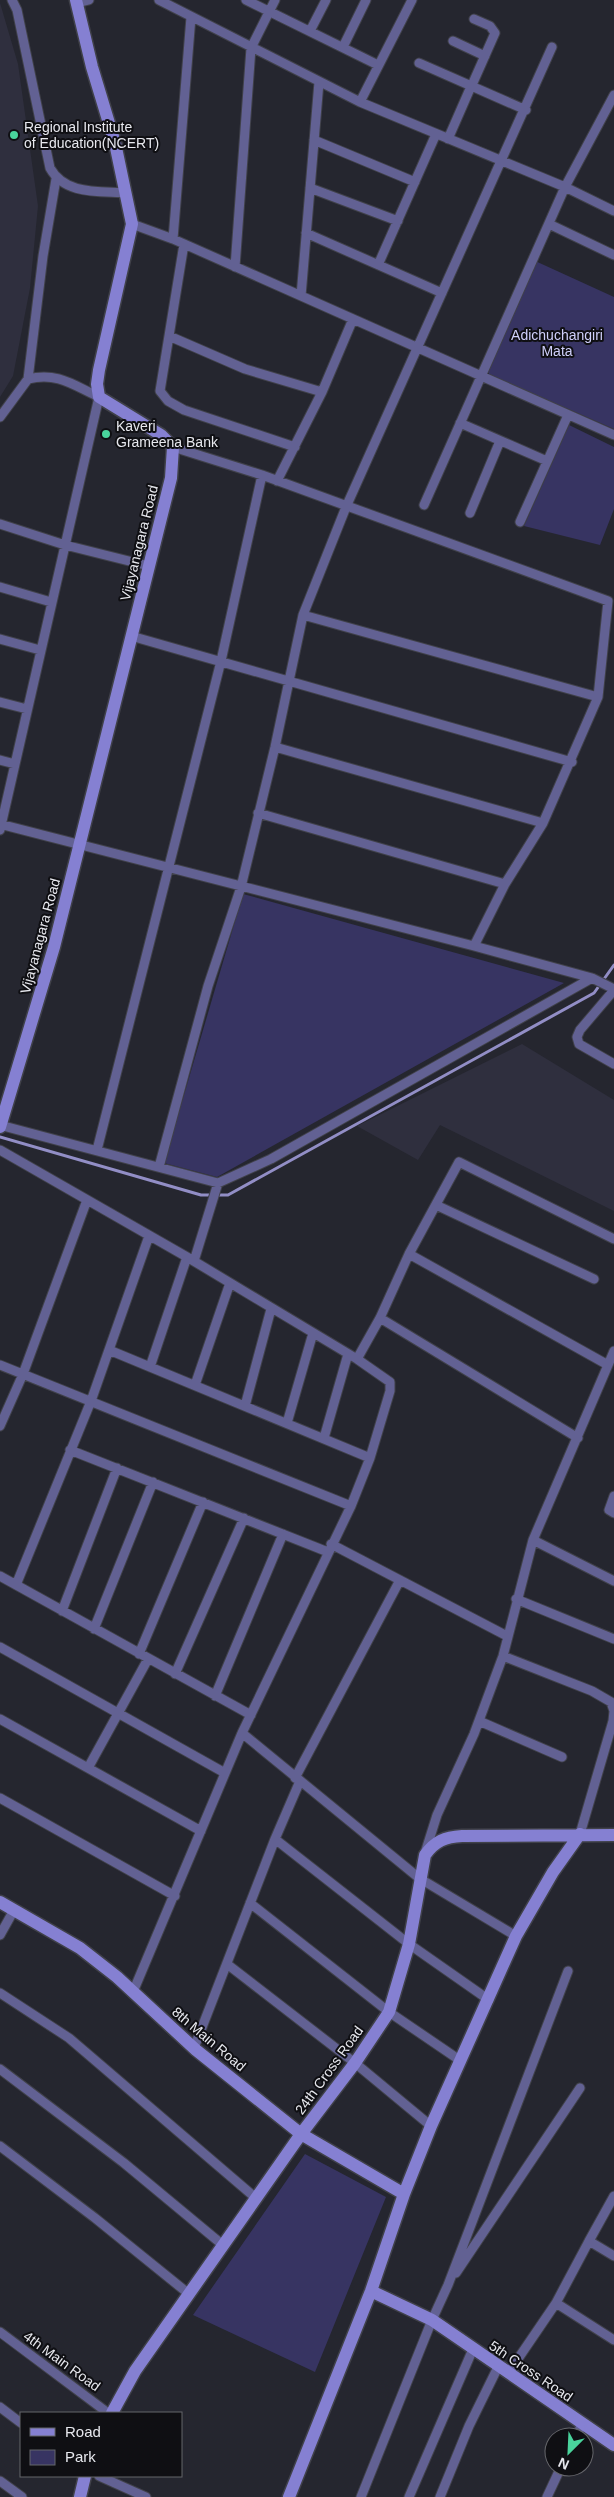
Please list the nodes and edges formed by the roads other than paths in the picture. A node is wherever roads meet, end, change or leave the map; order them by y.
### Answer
1 (12, 0) edge
2 (159, 0) edge
3 (246, 0) edge
4 (275, 0) edge
5 (326, 0) edge
6 (366, 0) edge
7 (412, 0) edge
8 (81, 1) edge
9 (270, 11) junction
10 (191, 16) junction
11 (474, 19) dead end
12 (310, 31) junction
13 (453, 41) dead end
14 (343, 47) junction
15 (552, 47) dead end
16 (251, 48) junction
17 (484, 56) junction
18 (419, 63) dead end
19 (378, 65) junction
20 (319, 82) junction
21 (470, 88) junction
22 (614, 95) edge
23 (360, 102) junction
24 (526, 110) junction
25 (436, 134) junction
26 (448, 139) junction
27 (314, 140) junction
28 (502, 162) junction
29 (56, 179) junction
30 (415, 182) junction
31 (565, 187) junction
32 (310, 188) junction
33 (126, 193) junction
34 (614, 211) edge
35 (398, 221) junction
36 (132, 224) junction
37 (549, 224) junction
38 (306, 233) junction
39 (173, 239) junction
40 (184, 244) junction
41 (614, 255) edge
42 (378, 265) junction
43 (235, 267) junction
44 (442, 293) junction
45 (301, 296) junction
46 (353, 319) junction
47 (169, 336) junction
48 (418, 347) junction
49 (481, 376) junction
50 (28, 379) junction
51 (322, 392) junction
52 (99, 397) junction
53 (568, 415) junction
54 (0, 417) edge
55 (460, 422) junction
56 (614, 435) edge
57 (500, 441) junction
58 (173, 447) junction
59 (295, 447) junction
60 (547, 461) junction
61 (262, 475) junction
62 (277, 481) junction
63 (424, 505) dead end
64 (346, 507) junction
65 (470, 513) dead end
66 (520, 522) dead end
67 (0, 524) edge
68 (65, 545) junction
69 (149, 566) junction
70 (0, 587) edge
71 (51, 602) junction
72 (303, 615) junction
73 (132, 636) junction
74 (0, 639) edge
75 (40, 650) junction
76 (221, 660) junction
77 (288, 682) junction
78 (598, 697) junction
79 (0, 702) edge
80 (27, 709) junction
81 (275, 747) junction
82 (0, 760) edge
83 (572, 762) junction
84 (15, 764) junction
85 (258, 813) junction
86 (543, 823) junction
87 (1, 826) edge
88 (79, 845) junction
89 (170, 867) junction
90 (505, 884) junction
91 (241, 887) junction
92 (474, 946) junction
93 (595, 980) junction
94 (612, 988) edge
95 (614, 1064) edge
96 (0, 1125) edge
97 (0, 1150) edge
98 (97, 1150) junction
99 (159, 1167) junction
100 (218, 1183) junction
101 (88, 1200) junction
102 (436, 1205) junction
103 (149, 1236) junction
104 (614, 1239) edge
105 (409, 1254) junction
106 (190, 1259) junction
107 (594, 1279) dead end
108 (230, 1283) junction
109 (271, 1309) junction
110 (380, 1318) junction
111 (313, 1333) junction
112 (109, 1350) junction
113 (614, 1351) edge
114 (348, 1354) junction
115 (357, 1359) junction
116 (0, 1364) edge
117 (608, 1365) junction
118 (150, 1367) junction
119 (23, 1374) junction
120 (195, 1385) junction
121 (91, 1401) junction
122 (244, 1406) junction
123 (287, 1423) junction
124 (0, 1426) edge
125 (324, 1438) junction
126 (578, 1438) junction
127 (70, 1450) junction
128 (370, 1458) junction
129 (117, 1468) junction
130 (153, 1482) junction
131 (614, 1496) edge
132 (203, 1502) junction
133 (351, 1506) junction
134 (614, 1513) edge
135 (244, 1518) junction
136 (283, 1534) junction
137 (533, 1540) junction
138 (330, 1548) junction
139 (0, 1576) edge
140 (400, 1580) junction
141 (614, 1581) edge
142 (16, 1585) junction
143 (516, 1599) junction
144 (62, 1610) junction
145 (94, 1629) junction
146 (507, 1636) junction
147 (614, 1638) edge
148 (0, 1647) edge
149 (139, 1654) junction
150 (503, 1656) junction
151 (148, 1659) junction
152 (175, 1674) junction
153 (214, 1696) junction
154 (119, 1712) junction
155 (251, 1716) junction
156 (0, 1719) edge
157 (479, 1721) junction
158 (242, 1733) junction
159 (562, 1757) dead end
160 (88, 1768) junction
161 (225, 1773) junction
162 (298, 1779) junction
163 (0, 1798) edge
164 (201, 1831) junction
165 (580, 1834) junction
166 (614, 1835) edge
167 (275, 1839) junction
168 (425, 1855) junction
169 (419, 1878) junction
170 (175, 1896) junction
171 (0, 1902) edge
172 (250, 1904) junction
173 (14, 1910) junction
174 (0, 1934) edge
175 (516, 1936) junction
176 (409, 1944) junction
177 (227, 1964) junction
178 (568, 1971) dead end
179 (133, 1992) junction
180 (0, 1993) edge
181 (489, 2000) junction
182 (389, 2012) junction
183 (194, 2048) junction
184 (461, 2061) junction
185 (355, 2063) junction
186 (0, 2069) edge
187 (580, 2088) dead end
188 (432, 2126) junction
189 (301, 2134) junction
190 (0, 2146) edge
191 (404, 2194) junction
192 (614, 2196) edge
193 (257, 2199) junction
194 (589, 2241) junction
195 (224, 2246) junction
196 (614, 2256) edge
197 (448, 2285) junction
198 (371, 2291) junction
199 (189, 2294) junction
200 (556, 2303) junction
201 (432, 2320) junction
202 (0, 2332) edge
203 (614, 2340) edge
204 (473, 2349) junction
205 (504, 2369) junction
206 (0, 2407) edge
207 (107, 2412) edge
208 (113, 2412) edge
209 (20, 2422) edge
210 (582, 2424) junction
211 (581, 2427) edge
212 (614, 2445) edge
213 (85, 2477) edge
214 (101, 2477) edge
215 (556, 2477) edge
216 (0, 2481) edge
217 (22, 2497) edge
218 (80, 2497) edge
219 (146, 2497) edge
220 (289, 2497) edge
221 (361, 2497) edge
222 (409, 2497) edge
223 (440, 2497) edge
224 (547, 2497) edge

1 - 29 street
2 - 10 street
3 - 9 street
4 - 9 street
5 - 12 street
6 - 14 street
7 - 19 street
8 - 33 street
9 - 12 street
9 - 16 street
10 - 16 street
10 - 39 street
11 - 17 street
12 - 14 street
13 - 17 street
14 - 19 street
15 - 24 street
16 - 20 street
16 - 43 street
17 - 21 street
18 - 21 street
19 - 23 street
20 - 23 street
20 - 27 street
21 - 24 street
21 - 26 street
22 - 31 street
23 - 25 street
24 - 28 street
25 - 26 street
25 - 30 street
26 - 28 street
27 - 30 street
27 - 32 street
28 - 31 street
28 - 44 street
29 - 33 street
29 - 50 street
30 - 35 street
31 - 34 street
31 - 37 street
32 - 35 street
32 - 38 street
33 - 36 street
35 - 42 street
36 - 39 street
36 - 52 street
37 - 41 street
37 - 49 street
38 - 42 street
38 - 45 street
39 - 40 street
40 - 43 street
40 - 47 street
42 - 44 street
43 - 45 street
44 - 48 street
45 - 46 street
46 - 48 street
46 - 51 street
47 - 51 street
47 - 59 street
48 - 49 street
48 - 64 street
49 - 53 street
49 - 55 street
50 - 52 street
50 - 54 street
51 - 59 street
52 - 58 street
52 - 68 street
53 - 56 street
53 - 60 street
55 - 57 street
55 - 63 street
57 - 60 street
57 - 65 street
58 - 61 street
58 - 69 street, Vijayanagara Road
59 - 62 street
60 - 66 street
61 - 62 street
61 - 76 street
62 - 64 street
64 - 72 street
64 - 78 street
67 - 68 street
68 - 69 street
68 - 71 street
69 - 73 street, Vijayanagara Road
70 - 71 street
71 - 75 street
72 - 77 street
72 - 78 street
73 - 76 street
73 - 88 street, Vijayanagara Road
74 - 75 street
75 - 80 street
76 - 77 street
76 - 89 street
77 - 81 street
77 - 83 street
78 - 83 street
79 - 80 street
80 - 84 street
81 - 85 street
81 - 86 street
82 - 84 street
83 - 86 street
84 - 87 street
85 - 90 street
85 - 91 street
86 - 90 street
87 - 88 street
88 - 89 street
88 - 96 street, Vijayanagara Road
89 - 91 street
89 - 98 street
90 - 92 street
91 - 92 street
91 - 99 street
92 - 93 street
93 - 94 street
93 - 100 street
94 - 95 street
96 - 98 street
97 - 101 street
98 - 99 street
99 - 100 street
100 - 106 street
101 - 103 street
101 - 119 street
102 - 104 street
102 - 105 street
102 - 107 street
103 - 106 street
103 - 112 street
105 - 110 street
105 - 117 street
106 - 108 street
106 - 118 street
108 - 109 street
108 - 120 street
109 - 111 street
109 - 122 street
110 - 115 street
110 - 126 street
111 - 114 street
111 - 123 street
112 - 118 street
112 - 121 street
113 - 117 street
114 - 115 street
114 - 125 street
115 - 128 street
116 - 119 street
117 - 126 street
118 - 120 street
119 - 121 street
119 - 124 street
120 - 122 street
121 - 127 street
121 - 133 street
122 - 123 street
123 - 125 street
125 - 128 street
126 - 137 street
127 - 129 street
127 - 142 street
128 - 133 street
129 - 130 street
129 - 144 street
130 - 132 street
130 - 145 street
131 - 134 street
132 - 135 street
132 - 149 street
133 - 138 street
135 - 136 street
135 - 152 street
136 - 138 street
136 - 153 street
137 - 141 street
137 - 143 street
138 - 140 street
138 - 155 street
139 - 142 street
140 - 146 street
140 - 162 street
142 - 144 street
143 - 146 street
143 - 147 street
144 - 145 street
145 - 149 street
146 - 150 street
148 - 154 street
149 - 151 street
150 - 157 street
150 - 165 street
151 - 152 street
151 - 154 street
152 - 153 street
153 - 155 street
154 - 160 street
154 - 161 street
155 - 158 street
156 - 160 street
157 - 159 street
157 - 168 street
158 - 161 street
158 - 162 street
160 - 164 street
161 - 164 street
162 - 167 street
162 - 169 street
163 - 170 street
164 - 170 street
165 - 166 street
165 - 168 street
165 - 175 street
167 - 172 street
167 - 176 street
168 - 169 street, 24th Cross Road
169 - 175 street
169 - 176 street, 24th Cross Road
170 - 179 street
171 - 173 street, 8th Main Road
172 - 177 street
172 - 182 street
173 - 174 street
173 - 179 street, 8th Main Road
175 - 181 street
176 - 181 street
176 - 182 street, 24th Cross Road
177 - 183 street
177 - 185 street
178 - 197 street
179 - 183 street, 8th Main Road
180 - 193 street
181 - 184 street
182 - 184 street
182 - 185 street, 24th Cross Road
183 - 189 street, 8th Main Road
184 - 188 street
185 - 188 street
185 - 189 street, 24th Cross Road
186 - 195 street
187 - 197 street
188 - 191 street
189 - 191 street, 8th Main Road
189 - 193 street, 24th Cross Road
190 - 199 street
191 - 198 street
192 - 194 street
193 - 195 street, 24th Cross Road
194 - 196 street
194 - 200 street
195 - 199 street, 24th Cross Road
197 - 201 street
198 - 201 street, 5th Cross Road
198 - 220 street
199 - 208 street, 24th Cross Road
200 - 203 street
200 - 205 street
201 - 204 street, 5th Cross Road
201 - 221 street
202 - 207 street, 4th Main Road
204 - 205 street, 5th Cross Road
204 - 222 street
205 - 210 street, 5th Cross Road
205 - 223 street
206 - 209 street
210 - 211 street
210 - 212 street, 5th Cross Road
213 - 218 street
214 - 219 street
215 - 224 street
216 - 217 street

